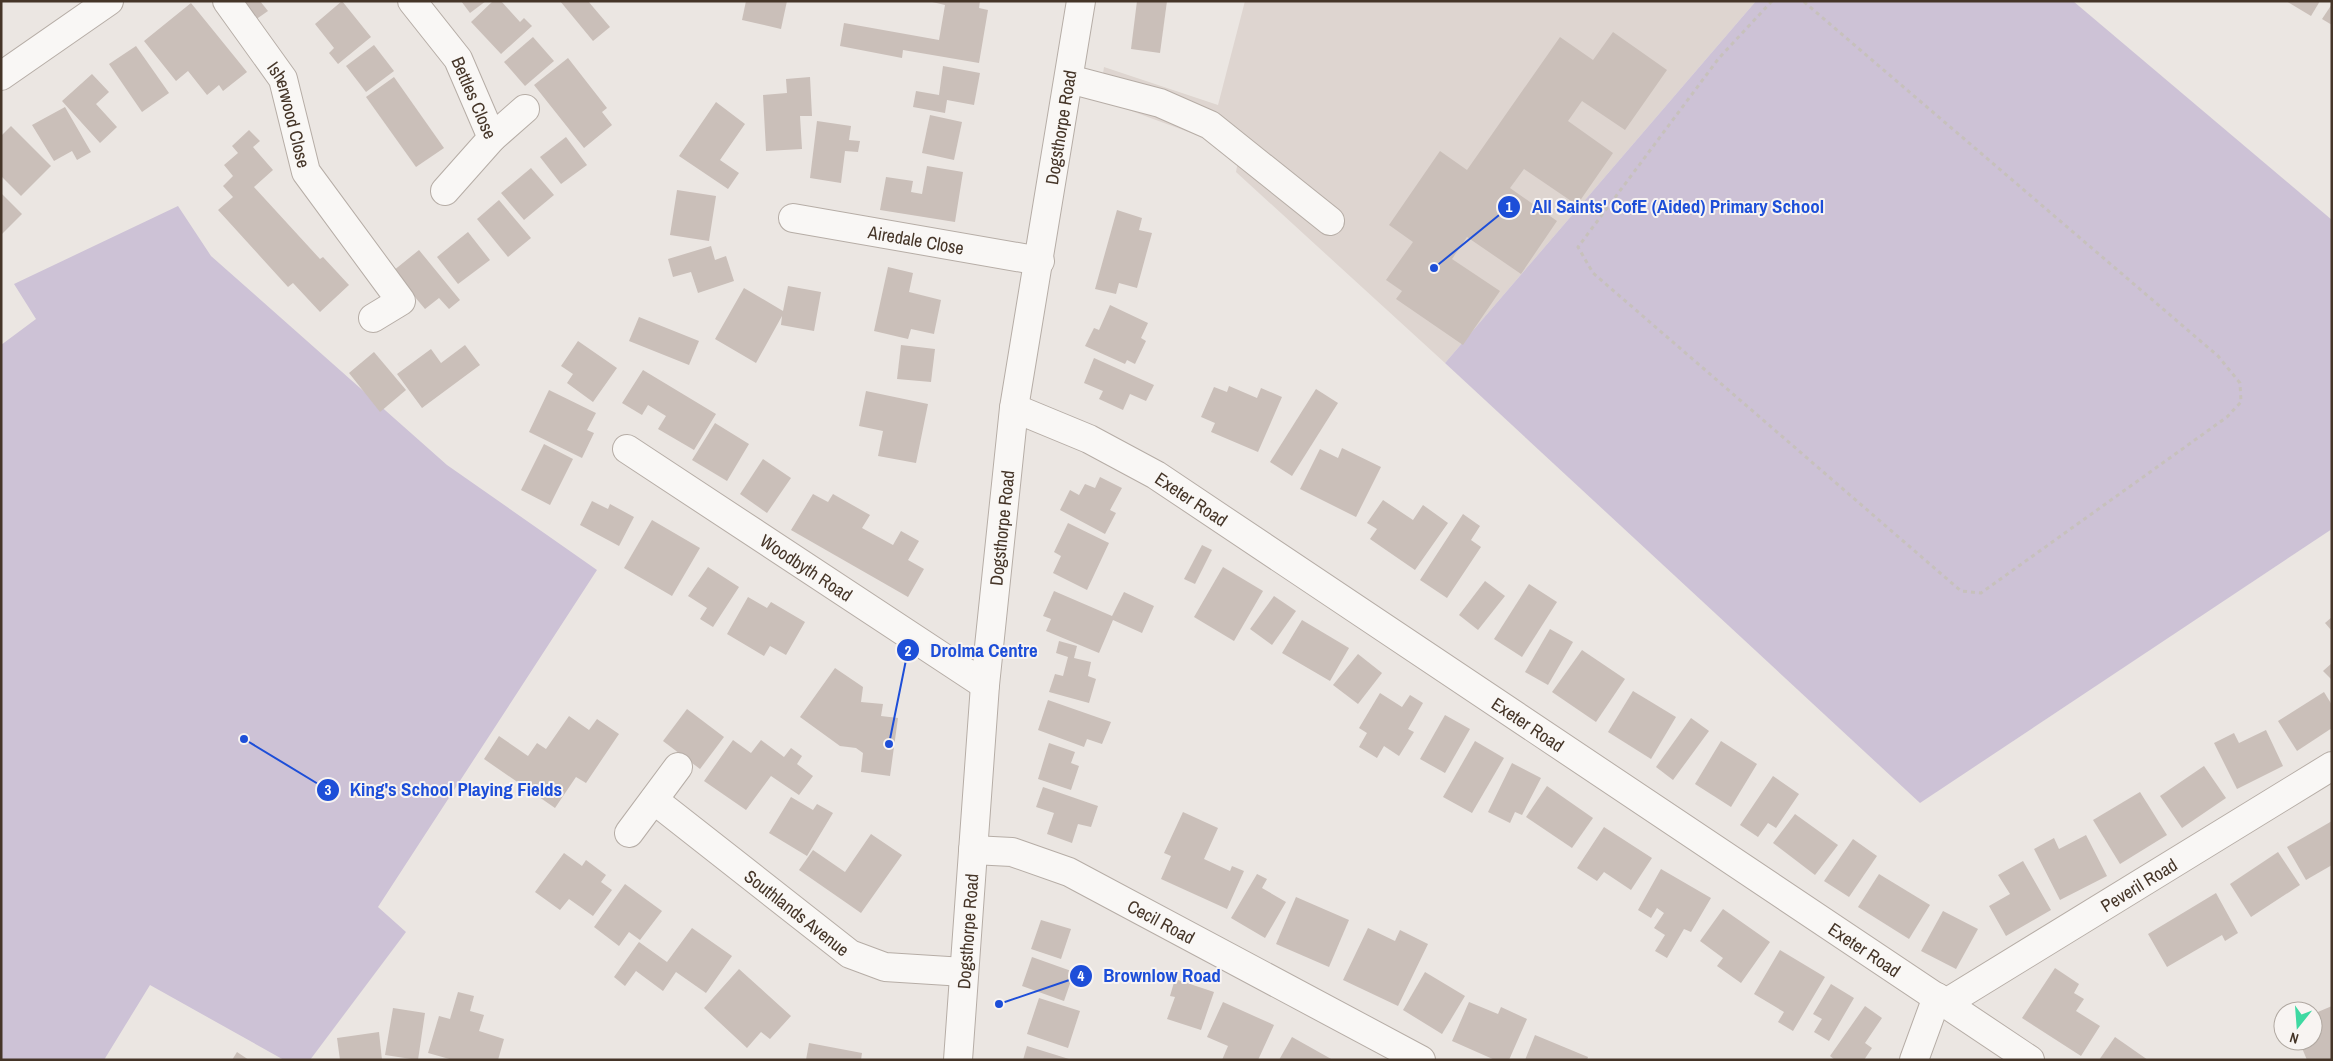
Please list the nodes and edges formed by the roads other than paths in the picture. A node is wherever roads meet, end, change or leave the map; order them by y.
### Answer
1 (109, 1) edge
2 (226, 1) edge
3 (412, 1) edge
4 (1081, 1) edge
5 (1, 76) edge
6 (1068, 78) junction
7 (525, 109) dead end
8 (492, 138) junction
9 (445, 191) dead end
10 (793, 218) dead end
11 (1330, 221) dead end
12 (1040, 262) junction
13 (373, 318) dead end
14 (1014, 408) junction
15 (628, 449) dead end
16 (985, 685) junction
17 (2332, 766) edge
18 (678, 767) dead end
19 (654, 800) junction
20 (629, 833) dead end
21 (973, 850) junction
22 (964, 972) junction
23 (1941, 1000) junction
24 (958, 1060) edge
25 (1421, 1060) edge
26 (1914, 1060) edge
27 (2030, 1060) edge

1 - 5 street
2 - 13 street, Isherwood Close
3 - 8 street, Bettles Close
4 - 6 street, Dogsthorpe Road
6 - 11 street
6 - 12 street, Dogsthorpe Road
7 - 8 street
8 - 9 street, Bettles Close
10 - 12 street, Airedale Close
12 - 14 street, Dogsthorpe Road
14 - 16 street, Dogsthorpe Road
14 - 23 street, Exeter Road
15 - 16 street, Woodbyth Road
16 - 21 street, Dogsthorpe Road
17 - 23 street, Peveril Road
18 - 19 street
19 - 20 street
19 - 22 street, Southlands Avenue
21 - 22 street, Dogsthorpe Road
21 - 25 street, Cecil Road
22 - 24 street, Dogsthorpe Road
23 - 26 street
23 - 27 street, Exeter Road

